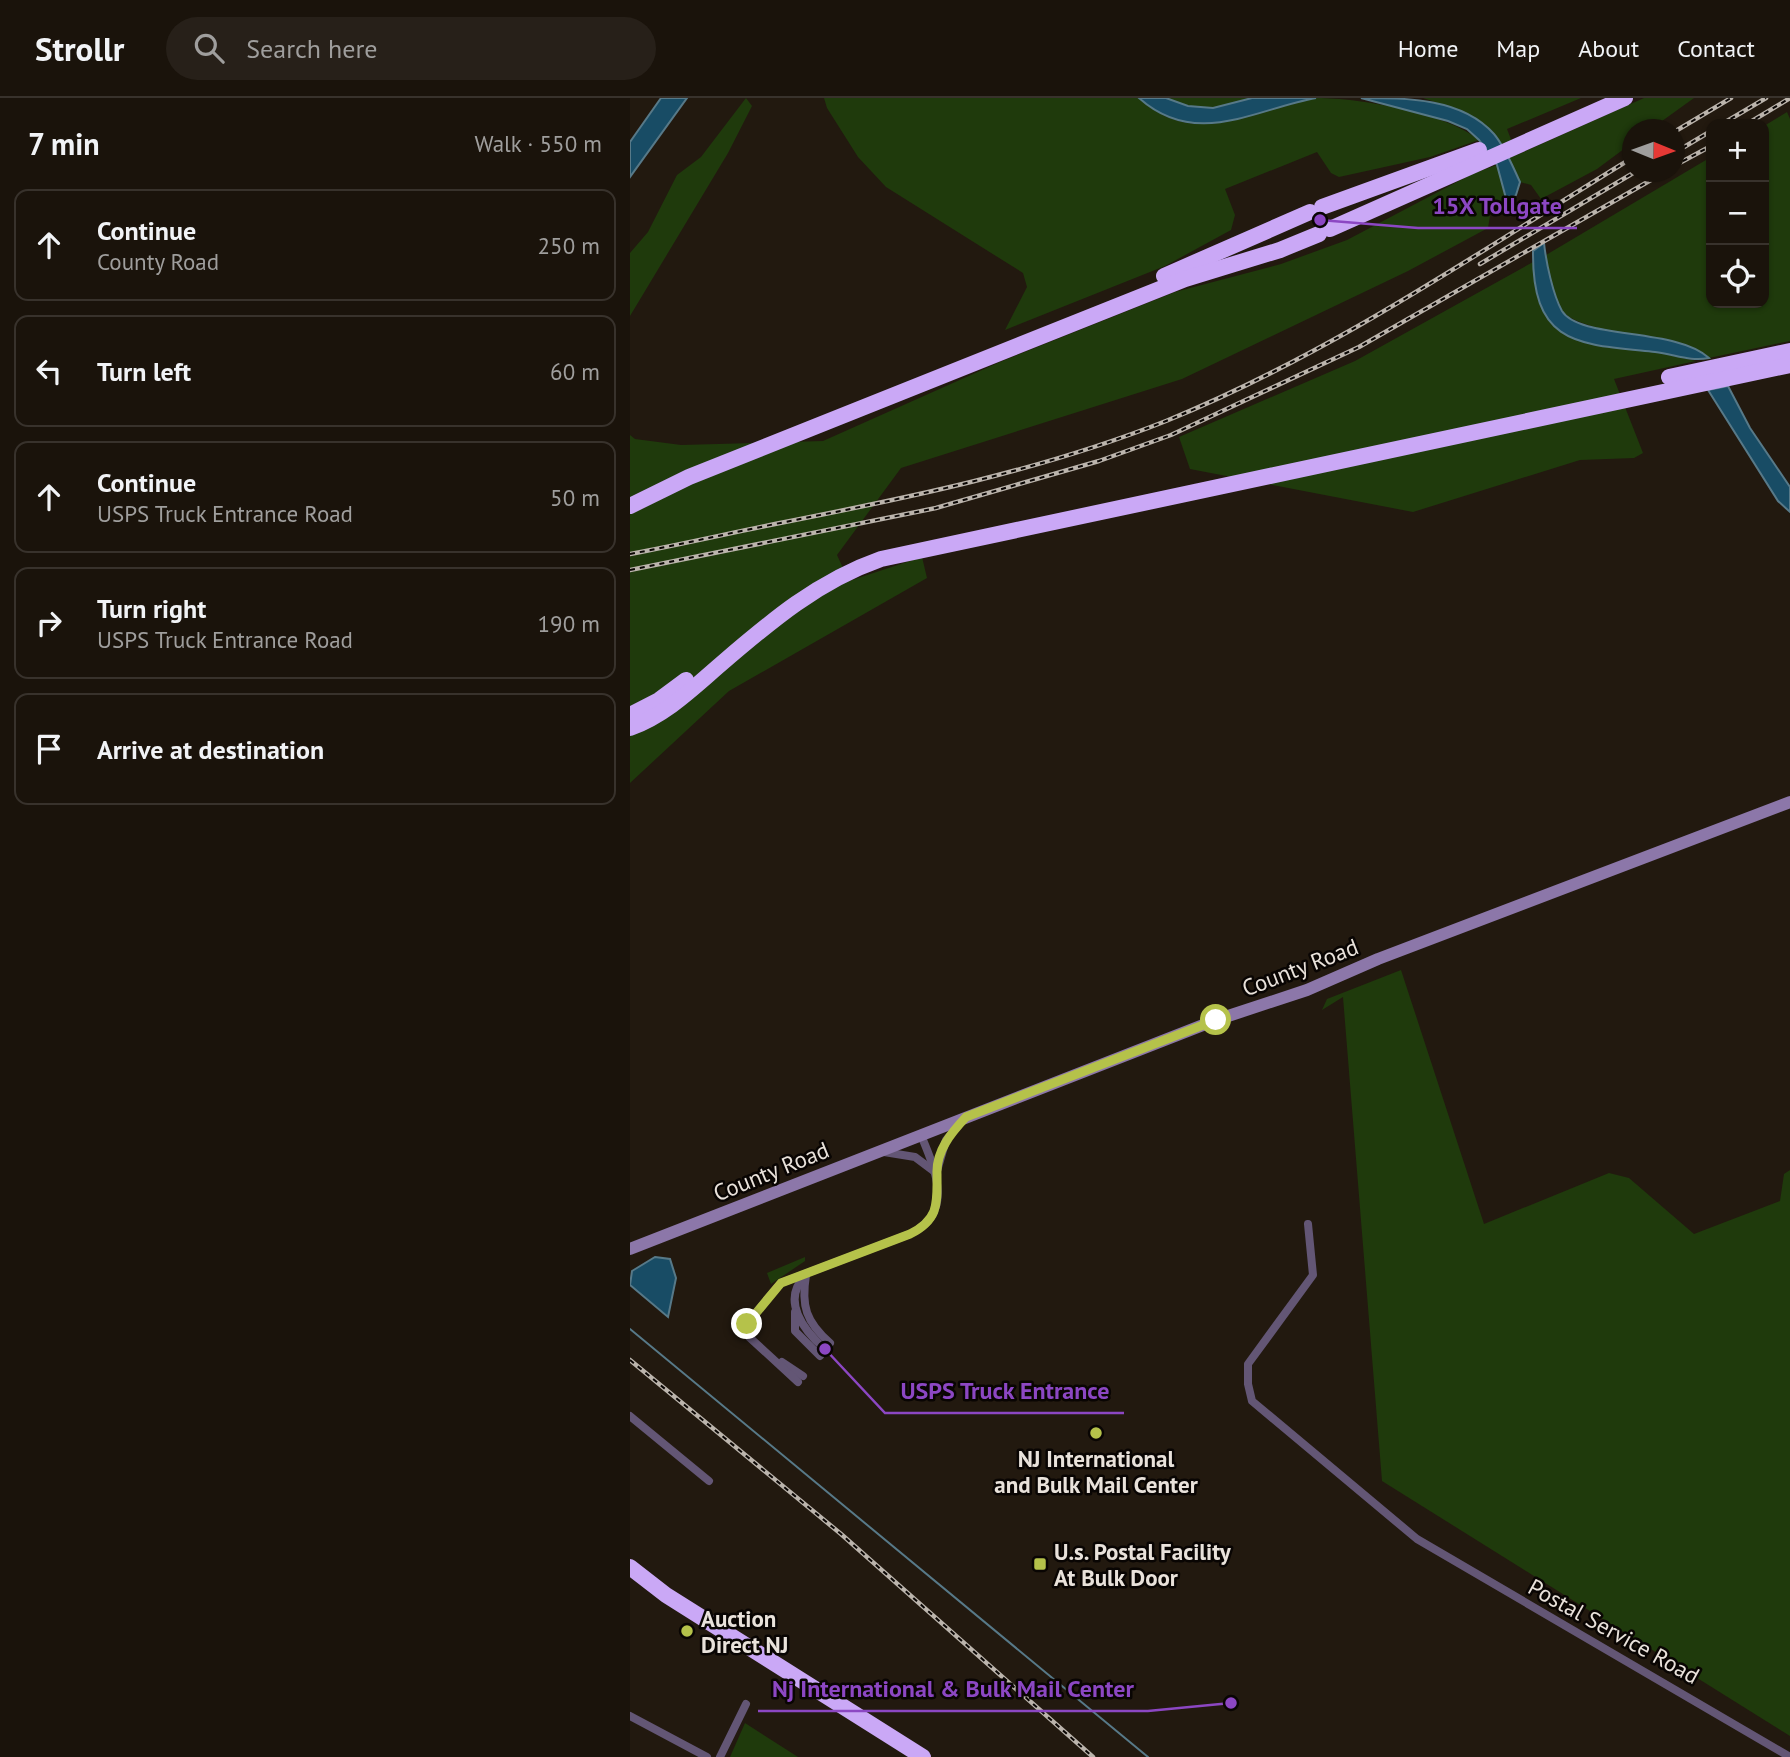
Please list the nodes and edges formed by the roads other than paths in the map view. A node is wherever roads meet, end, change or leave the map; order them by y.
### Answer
1 (1601, 98) edge
2 (1625, 98) edge
3 (1518, 140) junction
4 (1475, 157) junction
5 (1006, 344) junction
6 (1790, 351) edge
7 (1790, 365) edge
8 (630, 494) edge
9 (630, 506) edge
10 (853, 564) junction
11 (630, 715) edge
12 (630, 728) edge
13 (1790, 802) edge
14 (966, 1117) junction
15 (921, 1135) junction
16 (877, 1152) junction
17 (937, 1174) junction
18 (1308, 1224) dead end
19 (630, 1249) edge
20 (806, 1275) junction
21 (800, 1379) dead end
22 (630, 1416) edge
23 (709, 1481) dead end
24 (630, 1567) edge
25 (630, 1577) edge
26 (746, 1704) dead end
27 (630, 1716) edge
28 (1790, 1756) edge
29 (707, 1757) edge
30 (720, 1757) edge
31 (913, 1757) edge
32 (923, 1757) edge

1 - 3 highway
2 - 3 highway
3 - 4 highway
4 - 5 highway
4 - 5 highway
5 - 8 highway
5 - 9 highway
6 - 10 highway
7 - 10 highway
10 - 11 highway
10 - 12 highway
13 - 14 main road, County Road
14 - 15 main road, County Road
14 - 17 street
15 - 16 main road, County Road
15 - 17 street
16 - 17 street
16 - 19 main road, County Road
17 - 20 street
18 - 28 street, Postal Service Road
20 - 20 street
20 - 21 street
22 - 23 street
24 - 32 highway
25 - 31 highway
26 - 30 street
27 - 29 street

